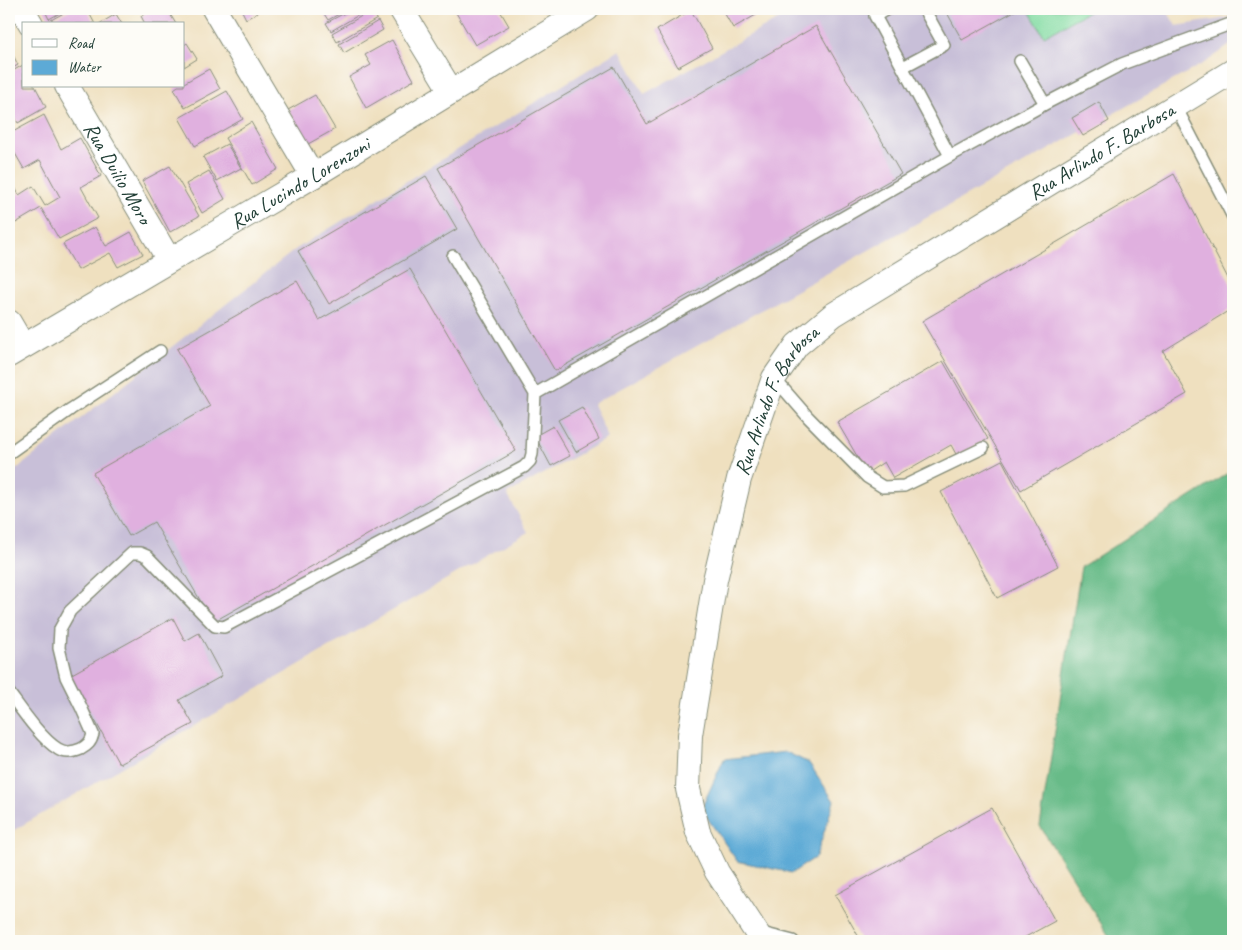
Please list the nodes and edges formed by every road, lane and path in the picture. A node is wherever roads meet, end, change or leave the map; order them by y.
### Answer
1 (22, 9) edge
2 (214, 9) edge
3 (400, 9) edge
4 (588, 9) edge
5 (887, 9) edge
6 (924, 9) edge
7 (30, 22) edge
8 (1233, 23) edge
9 (1020, 61) dead end
10 (903, 67) junction
11 (1233, 71) edge
12 (68, 88) edge
13 (451, 91) junction
14 (1045, 104) junction
15 (1175, 105) junction
16 (950, 156) junction
17 (313, 176) junction
18 (1233, 217) edge
19 (453, 256) dead end
20 (169, 260) junction
21 (9, 322) edge
22 (16, 350) edge
23 (160, 351) dead end
24 (774, 378) junction
25 (535, 394) junction
26 (983, 448) dead end
27 (9, 453) edge
28 (9, 693) edge
29 (759, 936) edge
30 (793, 941) edge

1 - 7 street
2 - 17 street
3 - 13 street
4 - 13 street, Rua Lucindo Lorenzoni
5 - 10 lane
6 - 10 lane
8 - 14 lane
9 - 14 lane
10 - 16 lane
11 - 15 street, Rua Arlindo F. Barbosa
12 - 20 street, Rua Duilio Moro
13 - 17 street, Rua Lucindo Lorenzoni
14 - 16 lane
15 - 18 lane
15 - 24 street, Rua Arlindo F. Barbosa
16 - 25 lane
17 - 20 street, Rua Lucindo Lorenzoni
19 - 25 lane
20 - 22 street, Rua Lucindo Lorenzoni
21 - 22 street
23 - 27 lane
24 - 26 lane
24 - 29 street, Rua Arlindo F. Barbosa
25 - 28 lane
29 - 30 lane

